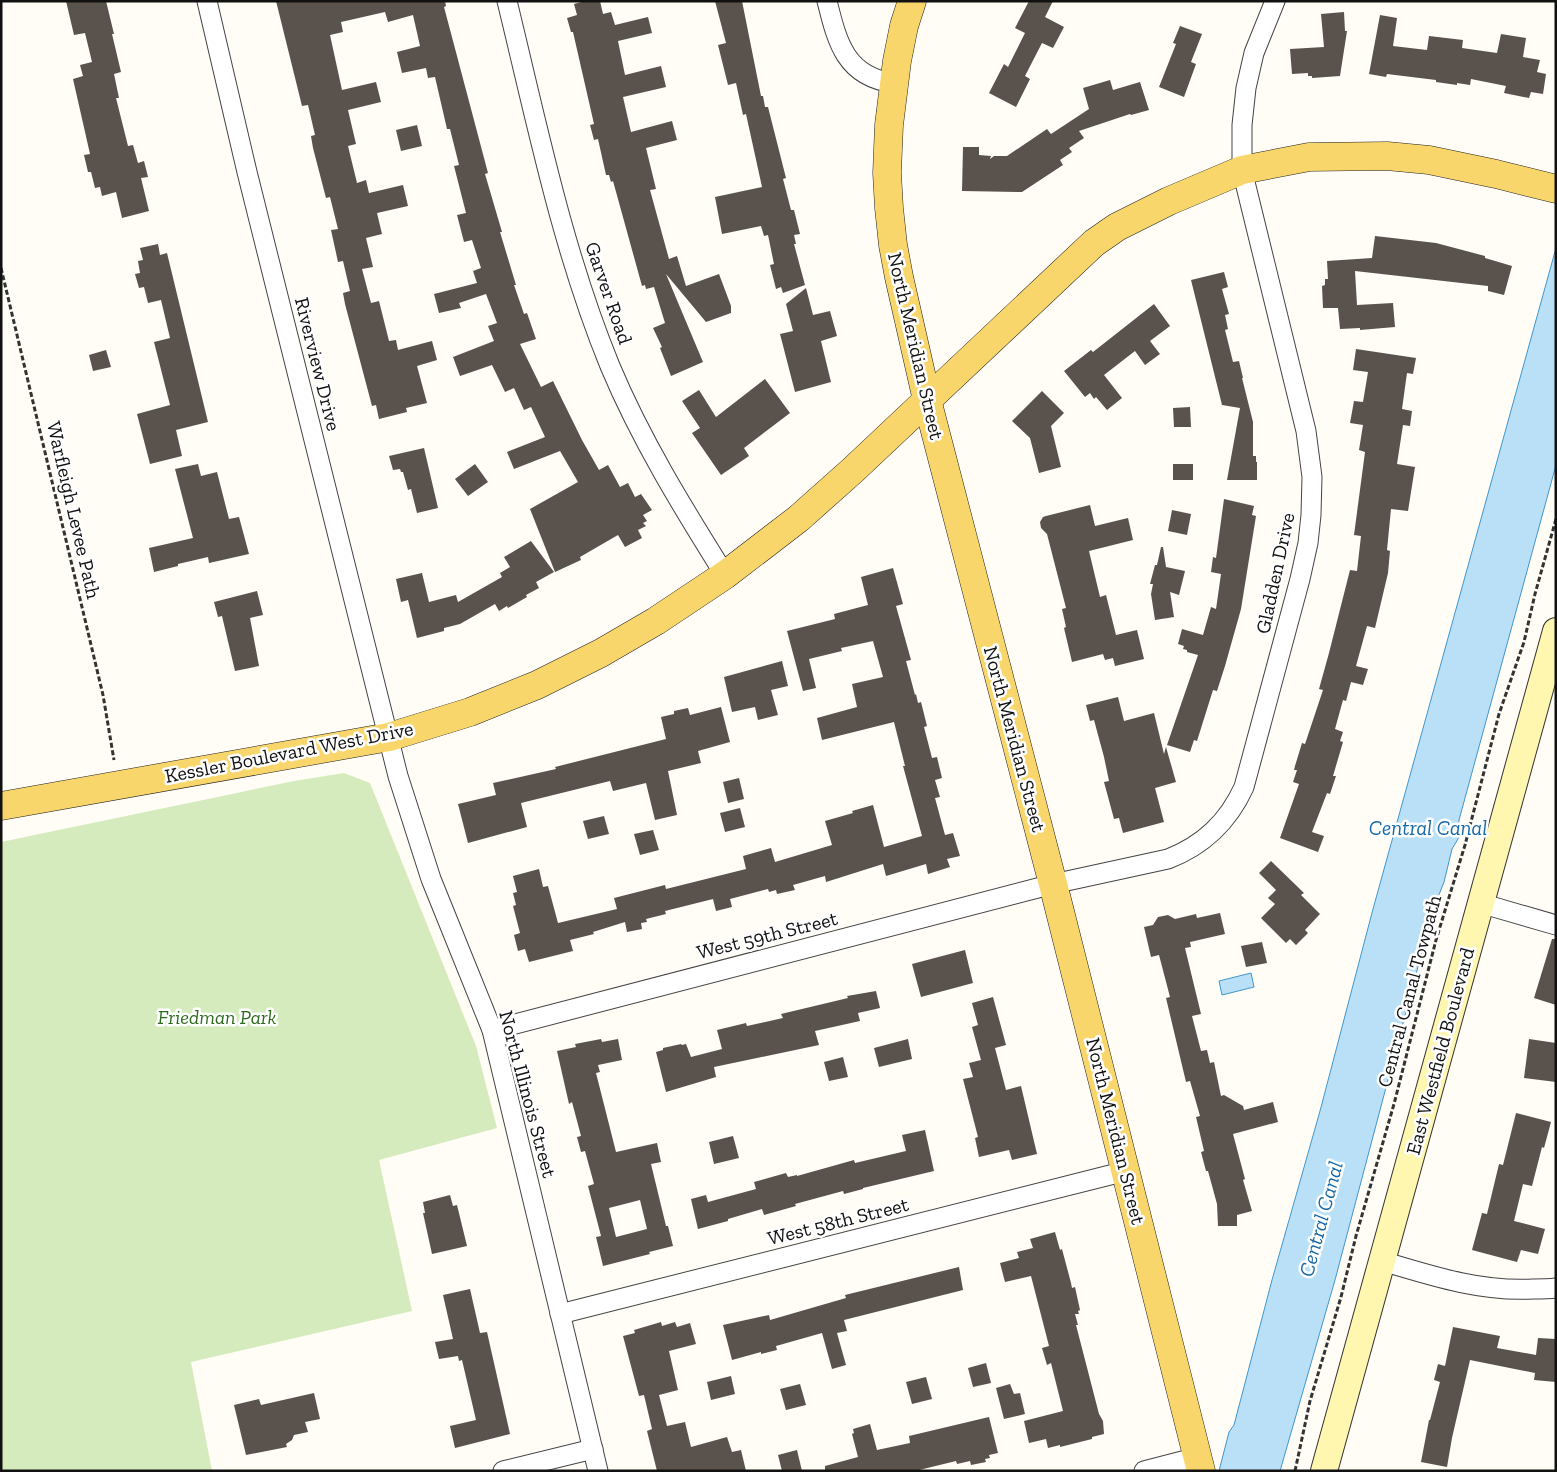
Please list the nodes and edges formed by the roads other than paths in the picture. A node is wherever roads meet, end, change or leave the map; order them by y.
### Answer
1 (207, 1) edge
2 (507, 1) edge
3 (827, 1) edge
4 (912, 1) edge
5 (1275, 1) edge
6 (894, 83) junction
7 (1242, 170) junction
8 (1553, 188) edge
9 (927, 400) junction
10 (725, 575) junction
11 (1556, 631) edge
12 (389, 737) junction
13 (1, 806) edge
14 (1053, 884) junction
15 (1480, 903) junction
16 (1556, 925) edge
17 (492, 1030) junction
18 (1126, 1171) junction
19 (1382, 1261) junction
20 (1556, 1288) edge
21 (560, 1314) junction
22 (593, 1449) junction
23 (1196, 1466) edge
24 (503, 1471) edge
25 (598, 1471) edge
26 (1144, 1471) edge
27 (1324, 1471) edge

1 - 12 street, Riverview Drive
2 - 10 street, Garver Road
3 - 6 street
4 - 6 main road, North Meridian Street
5 - 7 street, Gladden Drive
6 - 9 main road, North Meridian Street
7 - 8 main road, Kessler Boulevard West Drive
7 - 9 main road, Kessler Boulevard West Drive
7 - 14 street, Gladden Drive
9 - 10 main road, Kessler Boulevard West Drive
9 - 14 main road, North Meridian Street
10 - 12 main road, Kessler Boulevard West Drive
11 - 15 main road, East Westfield Boulevard
12 - 13 main road, Kessler Boulevard West Drive
12 - 17 street, North Illinois Street
14 - 17 street, West 59th Street
14 - 18 main road, North Meridian Street
15 - 16 street
15 - 19 main road, East Westfield Boulevard
17 - 21 street, North Illinois Street
18 - 21 street, West 58th Street
18 - 23 main road, North Meridian Street
19 - 20 street
19 - 27 main road, East Westfield Boulevard
21 - 22 street, North Illinois Street
22 - 24 street
22 - 25 street, North Illinois Street
23 - 26 street

